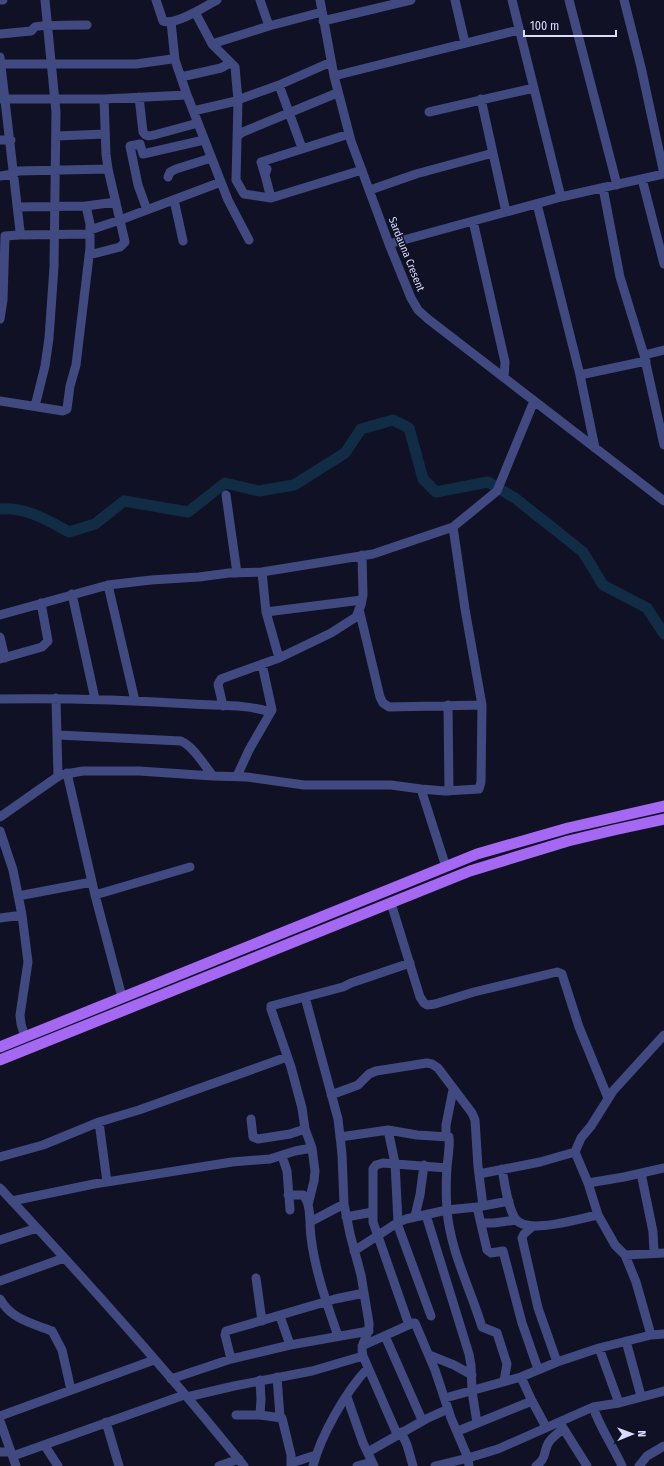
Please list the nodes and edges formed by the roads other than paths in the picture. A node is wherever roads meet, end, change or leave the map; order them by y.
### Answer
1 (45, 0) edge
2 (156, 0) edge
3 (217, 0) edge
4 (260, 0) edge
5 (320, 0) edge
6 (411, 0) edge
7 (455, 0) edge
8 (512, 0) edge
9 (568, 0) edge
10 (624, 0) edge
11 (195, 12) junction
12 (322, 17) junction
13 (171, 22) junction
14 (48, 25) junction
15 (87, 25) dead end
16 (269, 26) junction
17 (519, 30) junction
18 (0, 34) edge
19 (465, 43) junction
20 (212, 44) junction
21 (175, 60) junction
22 (0, 62) edge
23 (331, 62) junction
24 (52, 63) junction
25 (230, 63) junction
26 (334, 76) junction
27 (181, 77) junction
28 (279, 84) junction
29 (534, 88) junction
30 (337, 93) junction
31 (187, 95) junction
32 (139, 97) junction
33 (3, 99) edge
34 (55, 99) junction
35 (104, 99) junction
36 (481, 99) junction
37 (238, 100) junction
38 (193, 111) junction
39 (290, 112) junction
40 (429, 112) dead end
41 (198, 123) junction
42 (105, 134) junction
43 (349, 134) junction
44 (56, 136) junction
45 (238, 136) junction
46 (0, 140) edge
47 (11, 140) junction
48 (204, 140) junction
49 (302, 148) junction
50 (493, 153) junction
51 (211, 158) junction
52 (108, 169) junction
53 (56, 170) junction
54 (362, 170) junction
55 (13, 174) junction
56 (664, 174) edge
57 (0, 176) edge
58 (168, 177) dead end
59 (642, 179) junction
60 (221, 182) junction
61 (617, 185) junction
62 (603, 188) junction
63 (370, 190) junction
64 (561, 197) junction
65 (271, 198) junction
66 (174, 200) junction
67 (116, 202) junction
68 (537, 204) junction
69 (86, 206) junction
70 (17, 207) junction
71 (55, 207) junction
72 (147, 210) junction
73 (506, 212) junction
74 (120, 220) junction
75 (473, 221) junction
76 (90, 232) junction
77 (19, 235) junction
78 (54, 235) junction
79 (249, 240) dead end
80 (183, 241) dead end
81 (389, 244) junction
82 (2, 254) edge
83 (89, 255) junction
84 (664, 264) edge
85 (1, 314) edge
86 (664, 350) edge
87 (645, 358) junction
88 (580, 375) junction
89 (504, 378) junction
90 (0, 401) edge
91 (534, 401) junction
92 (34, 406) junction
93 (664, 445) edge
94 (595, 448) junction
95 (226, 495) dead end
96 (664, 501) edge
97 (453, 527) junction
98 (362, 555) junction
99 (262, 572) junction
100 (238, 573) junction
101 (108, 585) junction
102 (72, 594) junction
103 (362, 600) junction
104 (41, 604) junction
105 (359, 609) junction
106 (266, 612) junction
107 (0, 615) edge
108 (0, 637) edge
109 (2, 658) edge
110 (279, 658) junction
111 (262, 664) junction
112 (0, 698) edge
113 (56, 698) junction
114 (95, 699) junction
115 (135, 701) junction
116 (448, 705) junction
117 (482, 705) junction
118 (223, 706) junction
119 (270, 712) junction
120 (58, 735) junction
121 (67, 773) junction
122 (214, 776) junction
123 (237, 776) junction
124 (58, 777) junction
125 (421, 789) junction
126 (449, 791) junction
127 (664, 806) edge
128 (0, 817) edge
129 (664, 819) edge
130 (0, 831) edge
131 (190, 867) dead end
132 (446, 867) junction
133 (92, 882) junction
134 (95, 895) junction
135 (18, 896) junction
136 (390, 902) junction
137 (22, 915) junction
138 (0, 918) edge
139 (410, 963) junction
140 (122, 997) junction
141 (305, 997) junction
142 (664, 1035) edge
143 (25, 1037) junction
144 (0, 1047) edge
145 (287, 1057) junction
146 (0, 1060) edge
147 (453, 1090) junction
148 (331, 1095) junction
149 (608, 1098) junction
150 (251, 1119) dead end
151 (99, 1122) junction
152 (305, 1129) junction
153 (388, 1130) junction
154 (290, 1134) junction
155 (340, 1136) junction
156 (446, 1136) junction
157 (312, 1148) junction
158 (295, 1151) junction
159 (575, 1152) junction
160 (282, 1156) junction
161 (0, 1157) edge
162 (395, 1163) junction
163 (424, 1165) junction
164 (447, 1168) junction
165 (664, 1168) edge
166 (502, 1169) junction
167 (642, 1173) junction
168 (479, 1174) junction
169 (107, 1182) junction
170 (588, 1183) junction
171 (0, 1188) edge
172 (288, 1195) junction
173 (7, 1199) edge
174 (509, 1201) junction
175 (344, 1204) junction
176 (308, 1205) junction
177 (480, 1207) junction
178 (290, 1210) dead end
179 (447, 1210) junction
180 (373, 1212) junction
181 (426, 1215) junction
182 (598, 1215) junction
183 (415, 1216) junction
184 (346, 1217) junction
185 (516, 1220) junction
186 (310, 1222) junction
187 (397, 1222) junction
188 (481, 1223) junction
189 (533, 1226) junction
190 (37, 1228) junction
191 (378, 1236) junction
192 (0, 1240) edge
193 (354, 1251) junction
194 (654, 1253) junction
195 (664, 1253) edge
196 (626, 1255) junction
197 (64, 1258) junction
198 (256, 1278) dead end
199 (0, 1281) edge
200 (364, 1294) junction
201 (0, 1299) edge
202 (326, 1301) junction
203 (280, 1316) junction
204 (431, 1316) dead end
205 (262, 1321) junction
206 (409, 1325) junction
207 (369, 1331) junction
208 (664, 1334) edge
209 (651, 1335) junction
210 (338, 1336) junction
211 (385, 1336) junction
212 (626, 1341) junction
213 (290, 1345) junction
214 (362, 1346) junction
215 (599, 1348) junction
216 (429, 1355) junction
217 (363, 1356) junction
218 (231, 1359) junction
219 (154, 1360) junction
220 (557, 1362) junction
221 (368, 1368) junction
222 (538, 1369) junction
223 (472, 1375) junction
224 (277, 1377) junction
225 (521, 1377) junction
226 (171, 1379) junction
227 (260, 1380) junction
228 (504, 1381) junction
229 (71, 1390) junction
230 (472, 1391) junction
231 (664, 1391) edge
232 (186, 1396) junction
233 (641, 1396) junction
234 (347, 1397) junction
235 (445, 1398) junction
236 (532, 1401) junction
237 (619, 1403) junction
238 (593, 1407) junction
239 (448, 1410) junction
240 (236, 1415) dead end
241 (260, 1415) junction
242 (280, 1417) junction
243 (422, 1420) junction
244 (0, 1422) edge
245 (106, 1422) junction
246 (477, 1423) junction
247 (562, 1426) junction
248 (546, 1427) junction
249 (458, 1431) junction
250 (399, 1433) junction
251 (45, 1446) junction
252 (664, 1446) edge
253 (0, 1452) edge
254 (368, 1452) junction
255 (12, 1454) junction
256 (316, 1455) junction
257 (468, 1462) edge
258 (241, 1463) edge
259 (291, 1464) edge
260 (373, 1464) edge
261 (455, 1464) edge
262 (16, 1466) edge
263 (58, 1466) edge
264 (119, 1466) edge
265 (219, 1466) edge
266 (313, 1466) edge
267 (357, 1466) edge
268 (413, 1466) edge
269 (435, 1466) edge
270 (536, 1466) edge
271 (587, 1466) edge
272 (622, 1466) edge
273 (639, 1466) edge

1 - 14 street
2 - 13 street
3 - 11 street
4 - 16 street
5 - 12 street, Sardauna Cresent
6 - 12 street
7 - 19 street
8 - 17 street
9 - 61 street
10 - 56 street
11 - 13 street
11 - 20 street
12 - 16 street
12 - 23 street, Sardauna Cresent
13 - 21 street
14 - 15 street
14 - 18 street
14 - 24 street
16 - 20 street
17 - 19 street
17 - 29 street
19 - 26 street
20 - 25 street
21 - 24 street
21 - 27 street
22 - 24 street
22 - 33 street
23 - 26 street, Sardauna Cresent
23 - 28 street
24 - 34 street
25 - 27 street
25 - 37 street
26 - 30 street, Sardauna Cresent
27 - 31 street
28 - 37 street
28 - 39 street
29 - 36 street
29 - 64 street
30 - 39 street
30 - 43 street, Sardauna Cresent
31 - 32 street
31 - 38 street
32 - 35 street
32 - 41 street
33 - 34 street
33 - 47 street
34 - 35 street
34 - 44 street
35 - 42 street
36 - 40 street
36 - 50 street
37 - 38 street
37 - 45 street
38 - 41 street
39 - 45 street
39 - 49 street
41 - 48 street
42 - 44 street
42 - 52 street
43 - 49 street
43 - 54 street, Sardauna Cresent
44 - 53 street
45 - 65 street
46 - 47 street
47 - 55 street
48 - 51 street
48 - 72 street
49 - 65 street
50 - 63 street
50 - 73 street
51 - 58 street
51 - 60 street
52 - 53 street
52 - 67 street
53 - 55 street
53 - 71 street
54 - 63 street, Sardauna Cresent
54 - 65 street
55 - 57 street
55 - 70 street
56 - 59 street
59 - 61 street
59 - 84 street
60 - 66 street
60 - 79 street
61 - 62 street
62 - 64 street
62 - 87 street
63 - 81 street, Sardauna Cresent
64 - 68 street
66 - 72 street
66 - 80 street
67 - 69 street
67 - 74 street
68 - 73 street
68 - 88 street
69 - 71 street
69 - 76 street
70 - 71 street
70 - 77 street
71 - 78 street
72 - 74 street
73 - 75 street
74 - 76 street
74 - 83 street
75 - 81 street
75 - 89 street
76 - 78 street
76 - 83 street
77 - 78 street
77 - 82 street
78 - 92 street
81 - 89 street, Sardauna Cresent
82 - 85 street
83 - 92 street
86 - 87 street
87 - 88 street
87 - 93 street
88 - 94 street
89 - 91 street, Sardauna Cresent
90 - 92 street
91 - 94 street, Sardauna Cresent
91 - 97 street
94 - 96 street, Sardauna Cresent
95 - 100 street
97 - 98 street
97 - 117 street
98 - 99 street
98 - 103 street
99 - 100 street
99 - 106 street
100 - 101 street
101 - 102 street
101 - 115 street
102 - 104 street
102 - 114 street
103 - 105 street
103 - 106 street
104 - 107 street
104 - 109 street
105 - 110 street
105 - 116 street
106 - 110 street
108 - 109 street
110 - 111 street
111 - 118 street
111 - 119 street
112 - 113 street
113 - 114 street
113 - 120 street
114 - 115 street
115 - 118 street
116 - 117 street
116 - 126 street
117 - 126 street
118 - 119 street
119 - 123 street
120 - 122 street
120 - 124 street
121 - 122 street
121 - 124 street
121 - 133 street
122 - 123 street
123 - 125 street
124 - 128 street
125 - 126 street
125 - 132 street
127 - 132 main road
129 - 136 main road
130 - 135 street
131 - 134 street
132 - 140 main road
133 - 134 street
133 - 135 street
134 - 140 street
135 - 137 street
136 - 139 street
136 - 146 main road
137 - 138 street
137 - 143 street
139 - 141 street
139 - 149 street
140 - 143 main road
141 - 145 street
141 - 148 street
142 - 149 street
143 - 144 main road
145 - 151 street
145 - 152 street
147 - 148 street
147 - 156 street
147 - 168 street
148 - 155 street
149 - 159 street
150 - 154 street
151 - 161 street
151 - 169 street
152 - 154 street
152 - 157 street
153 - 155 street
153 - 156 street
153 - 162 street
154 - 158 street
155 - 175 street
156 - 164 street
157 - 158 street
157 - 176 street
158 - 160 street
159 - 166 street
159 - 170 street
160 - 169 street
160 - 172 street
162 - 163 street
162 - 180 street
162 - 187 street
163 - 164 street
163 - 183 street
164 - 179 street
165 - 167 street
166 - 168 street
166 - 174 street
167 - 170 street
167 - 194 street
168 - 177 street
169 - 173 street
170 - 182 street
171 - 173 street
172 - 176 street
172 - 178 street
173 - 190 street
174 - 177 street
174 - 185 street
175 - 184 street
175 - 186 street
176 - 186 street
177 - 179 street
177 - 188 street
179 - 181 street
179 - 228 street
180 - 184 street
180 - 191 street
181 - 183 street
181 - 223 street
182 - 189 street
182 - 196 street
183 - 187 street
184 - 193 street
185 - 188 street
185 - 189 street
186 - 202 street
187 - 191 street
187 - 204 street
188 - 222 street
189 - 220 street
190 - 192 street
190 - 197 street
191 - 193 street
191 - 206 street
193 - 200 street
194 - 195 street
194 - 196 street
196 - 209 street
197 - 199 street
197 - 219 street
198 - 205 street
200 - 202 street
200 - 207 street
201 - 229 street
202 - 203 street
202 - 210 street
203 - 205 street
203 - 213 street
205 - 218 street
206 - 211 street
206 - 216 street
207 - 210 street
207 - 214 street
208 - 209 street
209 - 212 street
210 - 213 street
211 - 214 street
211 - 243 street
212 - 215 street
212 - 233 street
213 - 218 street
214 - 217 street
215 - 220 street
215 - 237 street
216 - 223 street
216 - 235 street
217 - 221 street
217 - 224 street
218 - 226 street
219 - 226 street
219 - 229 street
220 - 222 street
221 - 234 street
221 - 250 street
222 - 225 street
223 - 230 street
224 - 227 street
224 - 242 street
225 - 228 street
225 - 236 street
226 - 232 street
227 - 232 street
227 - 241 street
228 - 230 street
229 - 244 street
230 - 235 street
230 - 246 street
231 - 233 street
232 - 245 street
232 - 258 street
233 - 237 street
234 - 254 street
234 - 256 street
235 - 239 street
236 - 246 street
236 - 248 street
237 - 238 street
238 - 247 street
238 - 272 street
239 - 243 street
239 - 249 street
240 - 241 street
241 - 242 street
242 - 259 street
243 - 250 street
244 - 255 street
245 - 251 street
245 - 264 street
246 - 249 street
247 - 248 street
247 - 270 street
247 - 271 street
248 - 257 street
249 - 257 street
250 - 254 street
250 - 268 street
251 - 255 street
251 - 263 street
252 - 273 street
253 - 255 street
254 - 260 street
255 - 262 street
256 - 259 street
256 - 266 street
257 - 261 street
258 - 265 street
260 - 267 street
261 - 269 street

